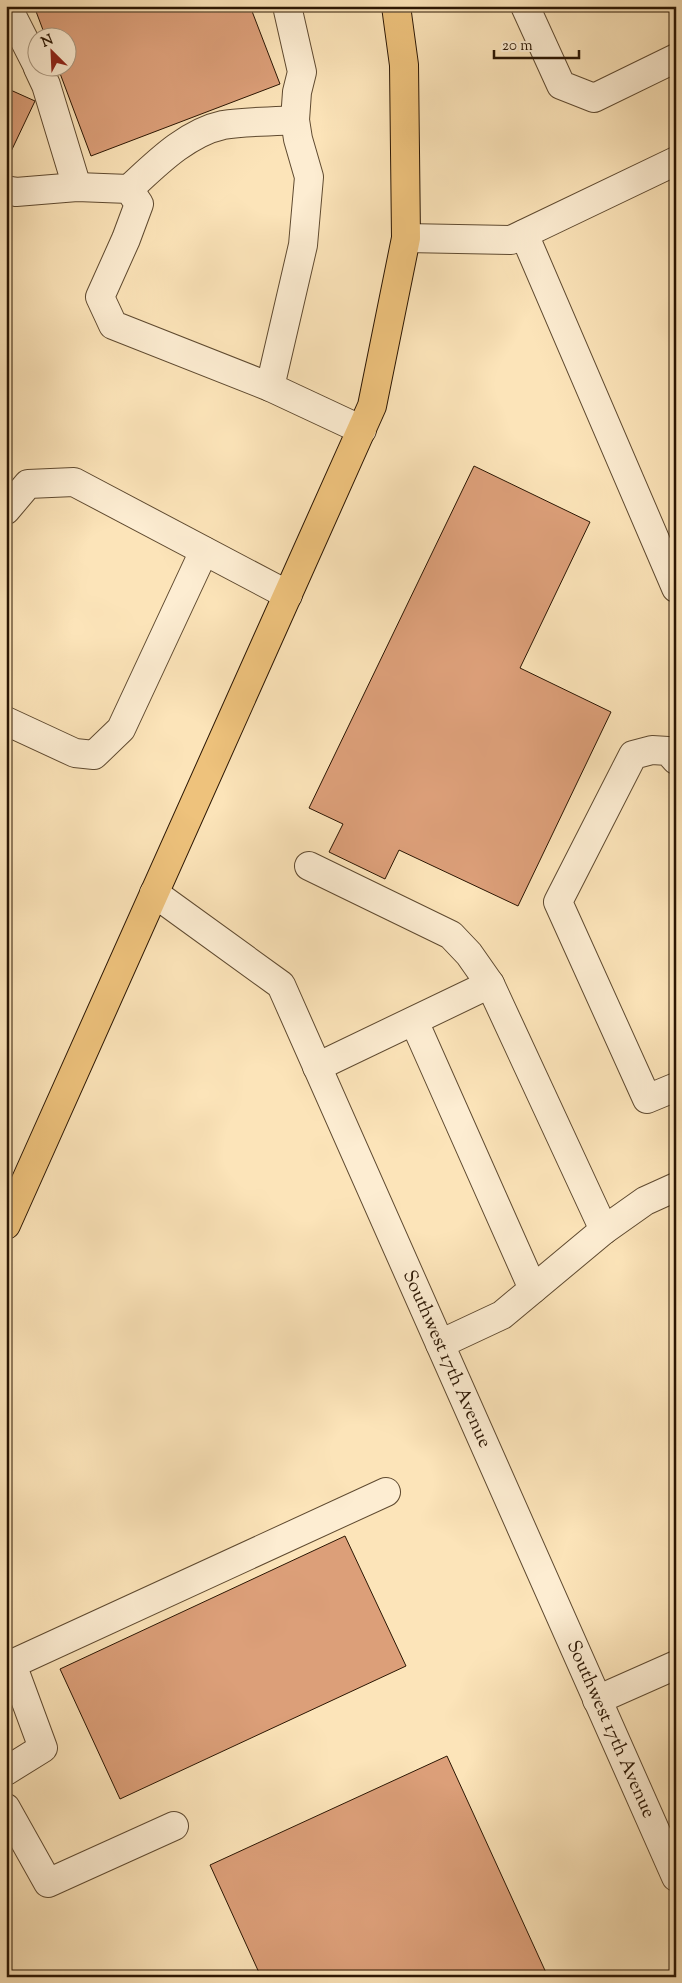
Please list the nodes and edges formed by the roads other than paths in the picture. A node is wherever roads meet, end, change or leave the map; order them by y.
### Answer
1 (7, 6) edge
2 (287, 6) edge
3 (396, 6) edge
4 (525, 6) edge
5 (28, 47) edge
6 (676, 58) edge
7 (43, 78) edge
8 (295, 120) junction
9 (676, 161) edge
10 (77, 187) junction
11 (129, 189) junction
12 (7, 191) edge
13 (524, 234) junction
14 (406, 238) junction
15 (270, 387) junction
16 (362, 430) junction
17 (6, 510) edge
18 (204, 551) junction
19 (676, 588) edge
20 (288, 595) junction
21 (6, 721) edge
22 (676, 760) edge
23 (309, 866) dead end
24 (154, 893) junction
25 (490, 984) junction
26 (414, 1020) junction
27 (317, 1067) junction
28 (676, 1087) edge
29 (676, 1187) edge
30 (6, 1225) edge
31 (604, 1230) junction
32 (533, 1289) junction
33 (440, 1344) junction
34 (386, 1492) dead end
35 (676, 1665) edge
36 (597, 1700) junction
37 (6, 1771) edge
38 (6, 1808) edge
39 (174, 1826) dead end
40 (676, 1877) edge

1 - 5 street
2 - 8 street
3 - 14 main road
4 - 6 street
7 - 10 street
8 - 11 street
8 - 15 street
9 - 13 street
10 - 11 street
10 - 12 street
11 - 15 street
13 - 14 street
13 - 19 street
14 - 16 main road
15 - 16 street
16 - 20 main road
17 - 18 street
18 - 20 street
18 - 21 street
20 - 24 main road
22 - 28 street
23 - 25 street
24 - 27 street, Southwest 17th Avenue
24 - 30 main road
25 - 26 street
25 - 31 street
26 - 27 street
26 - 32 street
27 - 33 street, Southwest 17th Avenue
29 - 31 street
31 - 32 street
32 - 33 street
33 - 36 street, Southwest 17th Avenue
34 - 37 street
35 - 36 street
36 - 40 street, Southwest 17th Avenue
38 - 39 street

